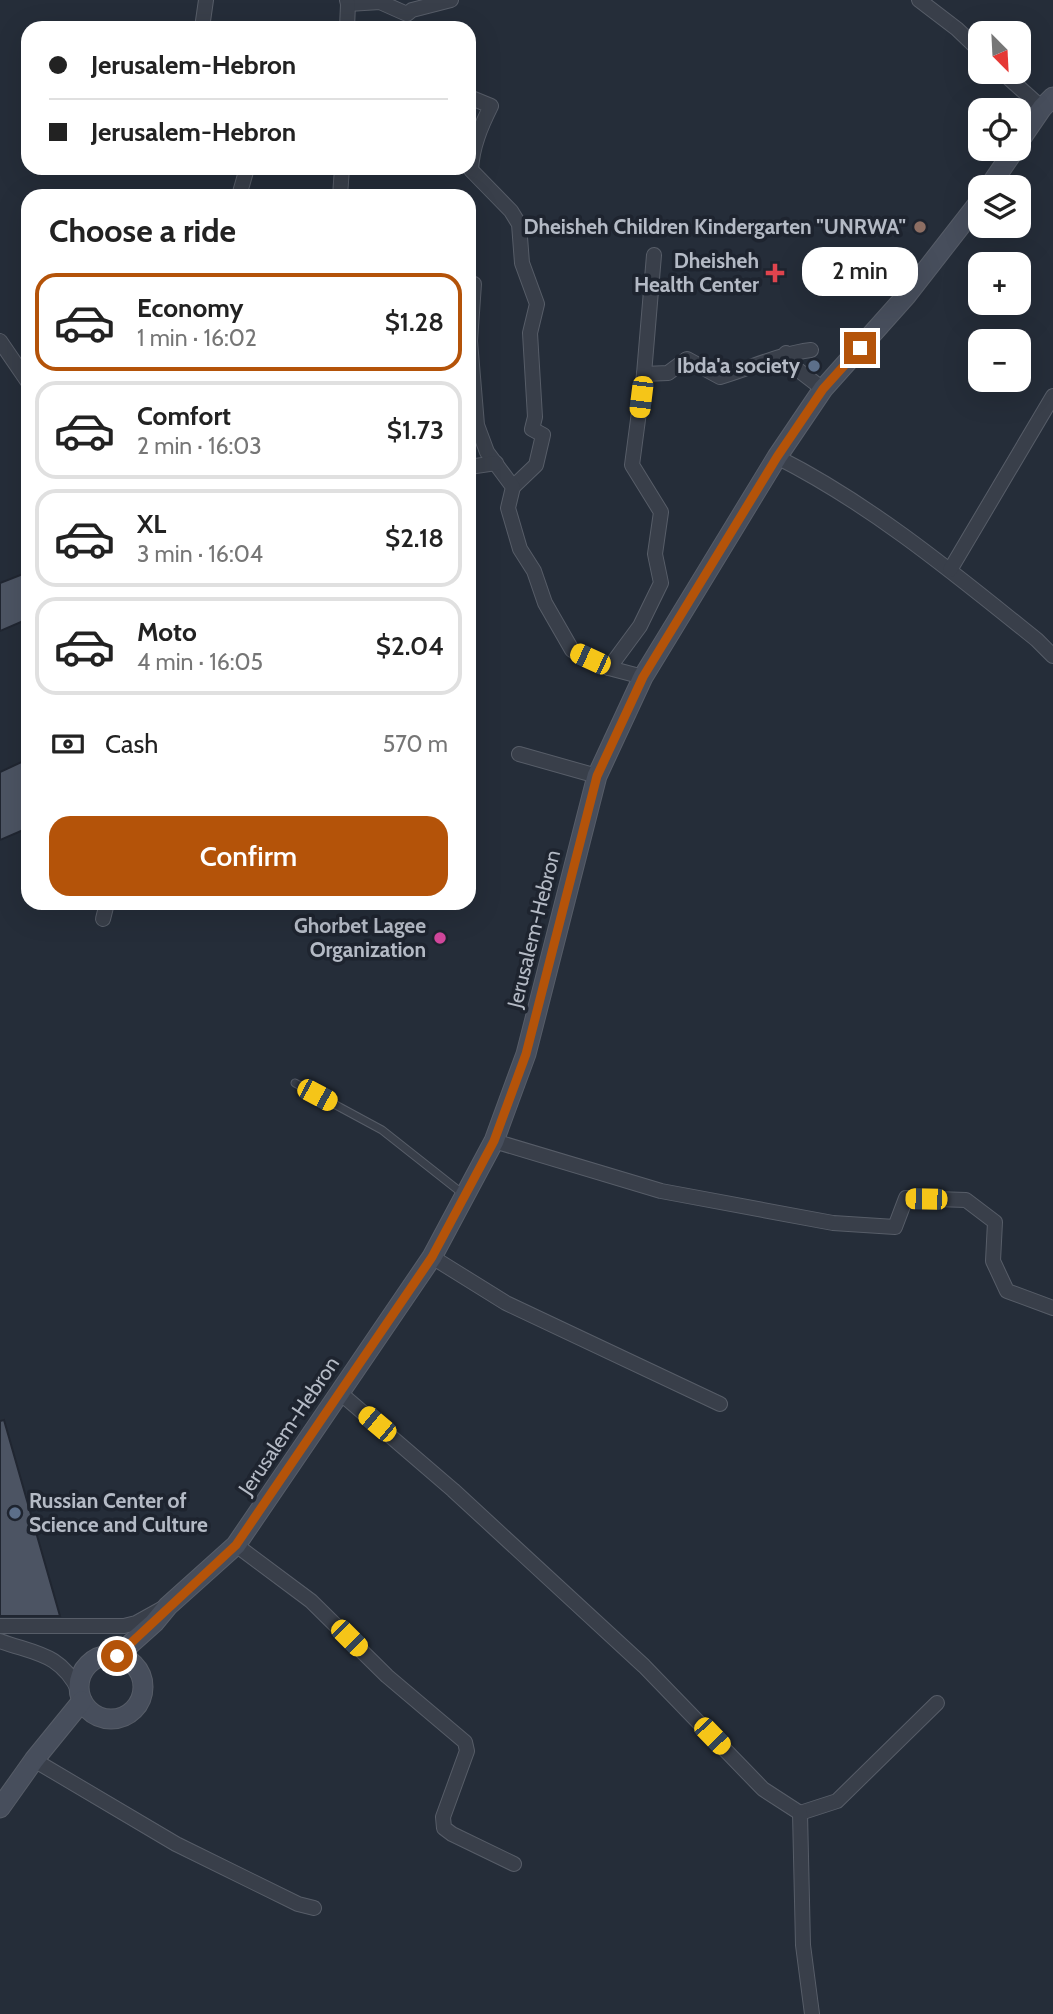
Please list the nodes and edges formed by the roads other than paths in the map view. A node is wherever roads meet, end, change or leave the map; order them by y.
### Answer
1 (206, 0) edge
2 (451, 0) edge
3 (919, 0) edge
4 (348, 2) edge
5 (934, 5) edge
6 (203, 21) edge
7 (347, 21) edge
8 (968, 39) edge
9 (1020, 84) edge
10 (476, 100) edge
11 (1047, 102) edge
12 (1031, 125) edge
13 (476, 144) edge
14 (476, 175) edge
15 (968, 216) edge
16 (654, 256) dead end
17 (0, 341) edge
18 (811, 350) dead end
19 (786, 353) junction
20 (21, 372) edge
21 (644, 374) junction
22 (823, 389) junction
23 (1053, 396) edge
24 (476, 413) edge
25 (777, 457) junction
26 (496, 463) junction
27 (476, 466) edge
28 (513, 486) junction
29 (950, 570) junction
30 (1053, 656) edge
31 (609, 668) junction
32 (643, 677) junction
33 (519, 754) dead end
34 (597, 776) junction
35 (105, 910) edge
36 (103, 919) dead end
37 (295, 1083) dead end
38 (494, 1141) junction
39 (464, 1195) junction
40 (432, 1257) junction
41 (1053, 1308) edge
42 (339, 1392) junction
43 (720, 1405) dead end
44 (236, 1545) junction
45 (168, 1606) junction
46 (0, 1626) edge
47 (0, 1641) edge
48 (117, 1656) junction
49 (81, 1696) junction
50 (937, 1703) dead end
51 (34, 1760) junction
52 (0, 1808) edge
53 (800, 1813) junction
54 (514, 1864) dead end
55 (314, 1908) dead end
56 (812, 2014) edge

1 - 6 street
2 - 4 street
3 - 5 street
4 - 7 street
5 - 8 street
9 - 11 street
10 - 13 street
11 - 12 main road
14 - 28 street
15 - 22 main road, Jerusalem-Hebron
16 - 21 street
17 - 20 street
18 - 19 street
19 - 21 street
19 - 22 street
21 - 31 street
22 - 25 main road, Jerusalem-Hebron
23 - 29 street
24 - 26 street
25 - 29 street
25 - 32 main road, Jerusalem-Hebron
26 - 27 street
26 - 28 street
28 - 31 street
29 - 30 street
31 - 32 street
32 - 34 main road, Jerusalem-Hebron
33 - 34 street
34 - 38 main road, Jerusalem-Hebron
35 - 36 street
37 - 39 lane
38 - 39 main road, Jerusalem-Hebron
38 - 41 street
39 - 40 main road, Jerusalem-Hebron
40 - 42 main road, Jerusalem-Hebron
40 - 43 street
42 - 44 main road, Jerusalem-Hebron
42 - 53 street
44 - 45 main road, Jerusalem-Hebron
44 - 54 street
45 - 46 street
45 - 48 main road, Jerusalem-Hebron
47 - 49 street
48 - 49 main road
48 - 49 main road
49 - 51 main road
50 - 53 street
51 - 52 main road
51 - 55 street
53 - 56 street

